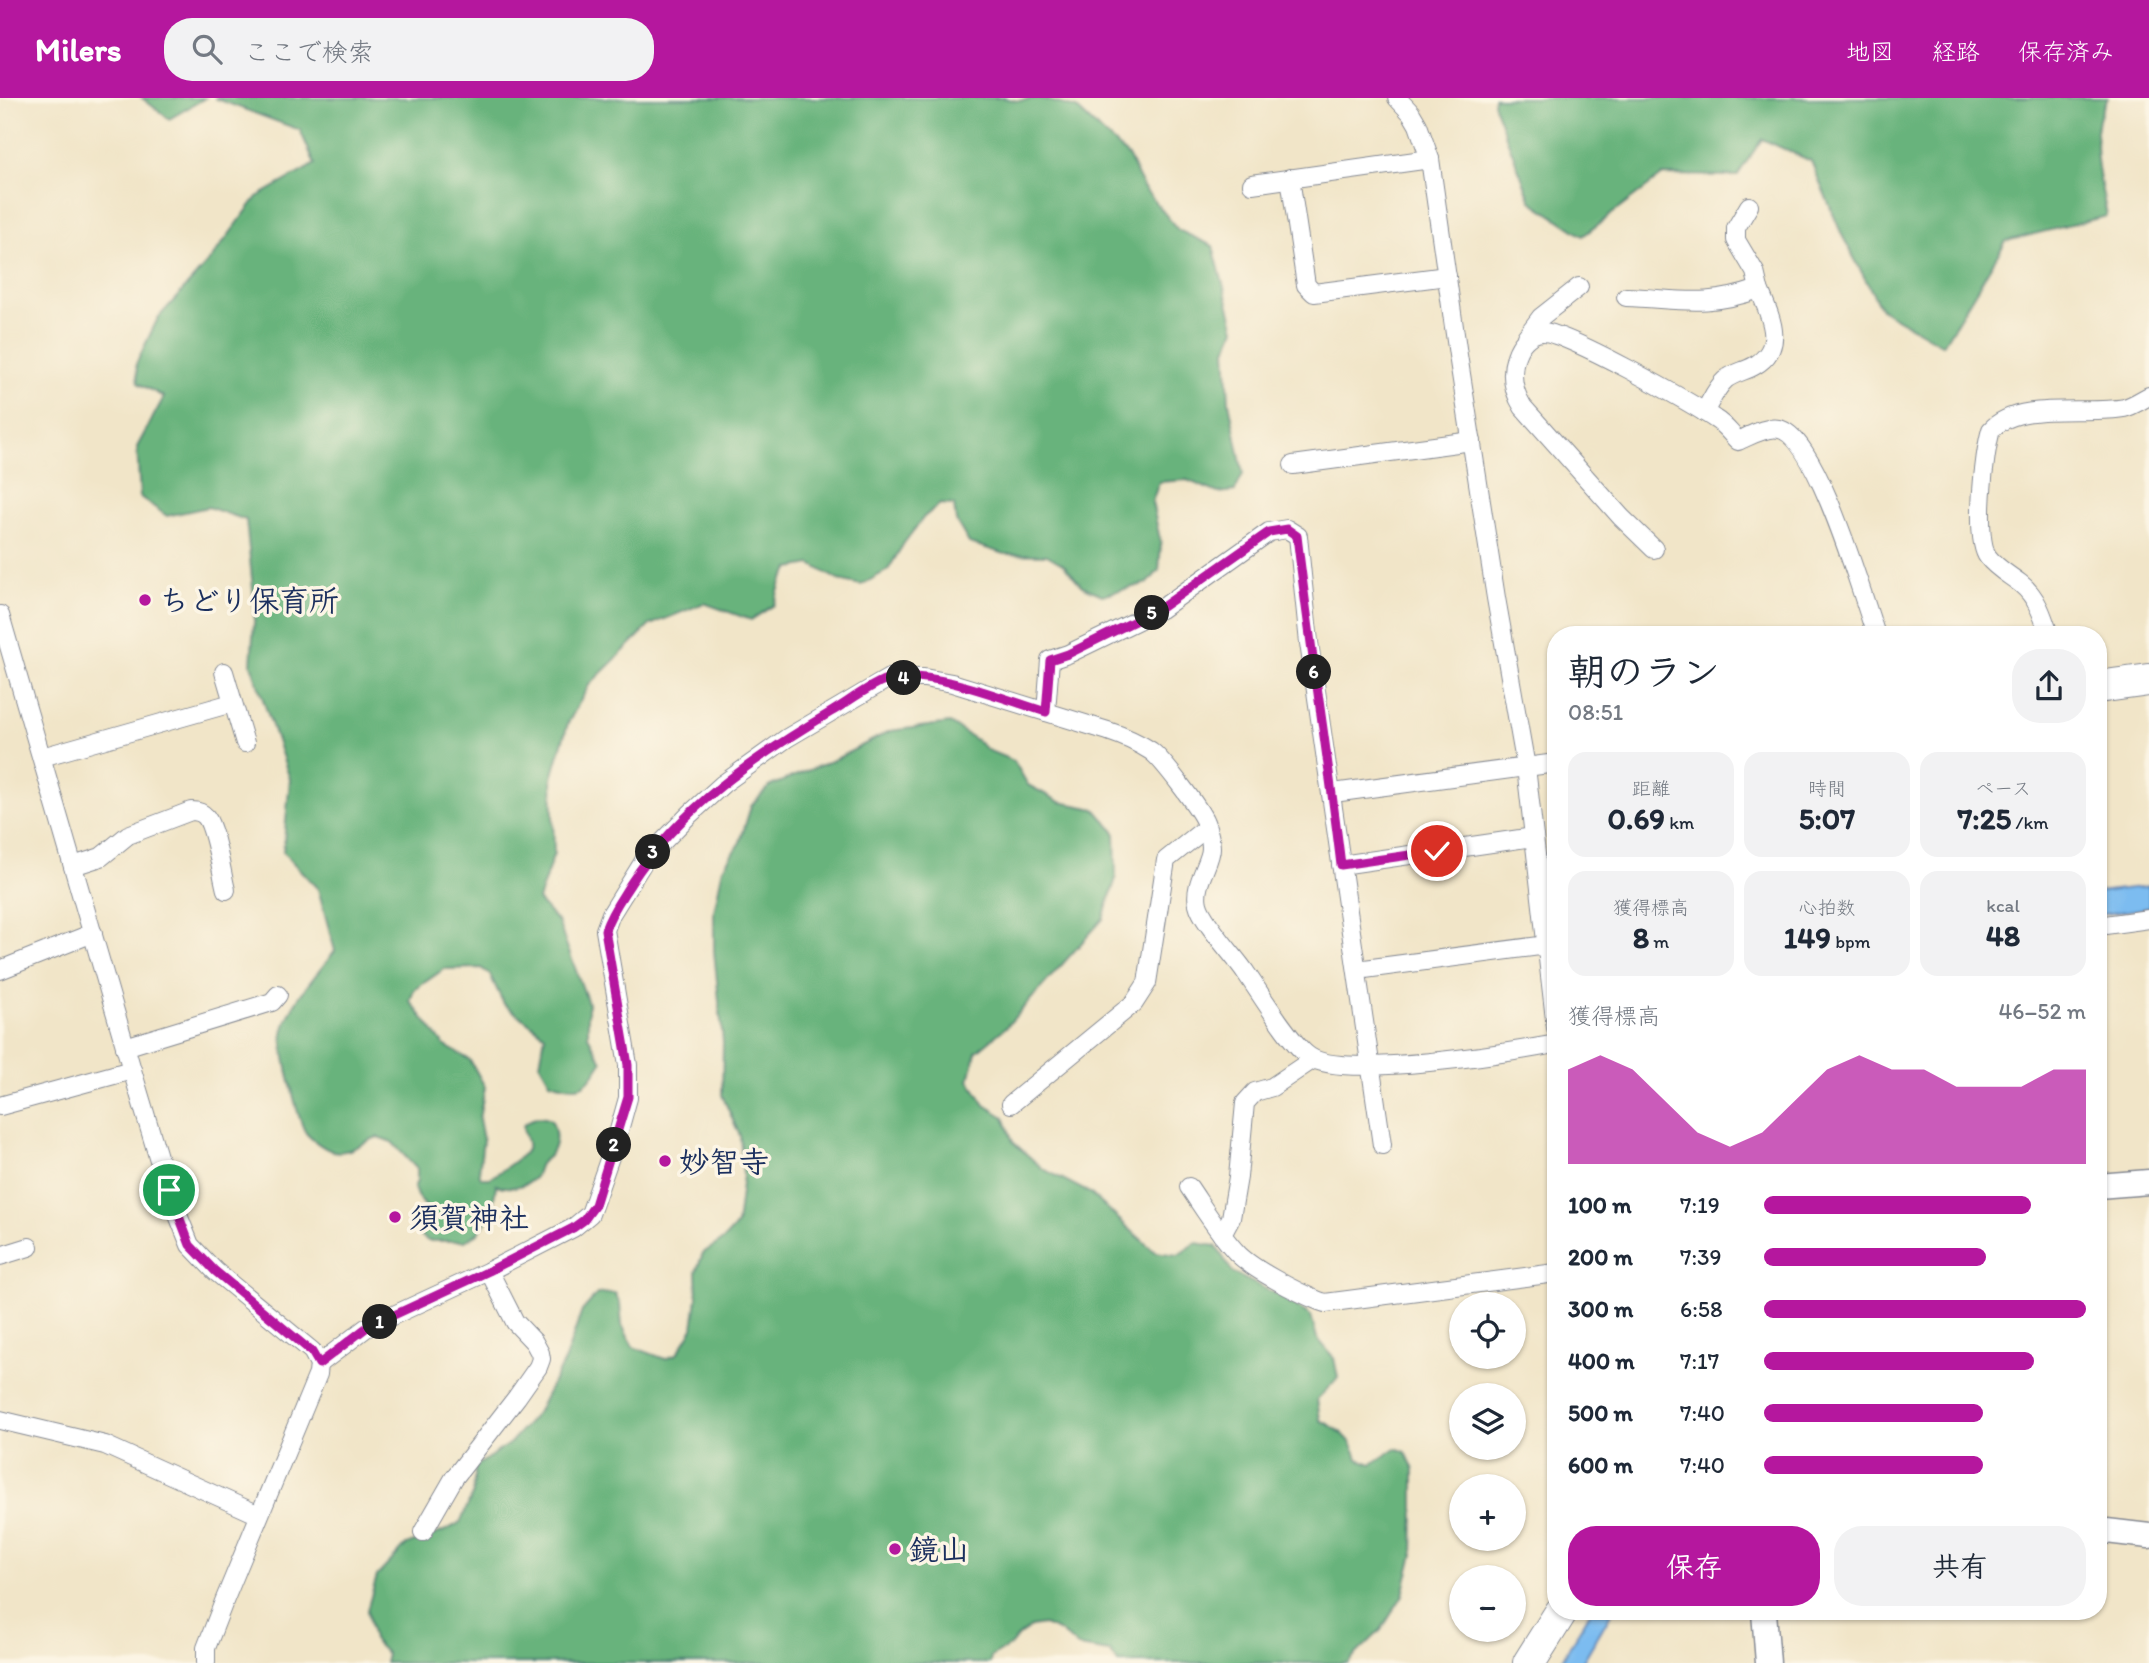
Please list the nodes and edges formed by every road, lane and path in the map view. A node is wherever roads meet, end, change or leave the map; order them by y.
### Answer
1 (1396, 98) edge
2 (1430, 159) junction
3 (1290, 178) junction
4 (1252, 184) dead end
5 (1749, 206) dead end
6 (1447, 276) junction
7 (1579, 287) dead end
8 (1759, 289) junction
9 (1626, 297) dead end
10 (1526, 338) junction
11 (2149, 396) edge
12 (1704, 412) junction
13 (1472, 441) junction
14 (1293, 465) dead end
15 (1654, 549) dead end
16 (0, 615) edge
17 (1873, 626) edge
18 (2046, 626) edge
19 (224, 672) dead end
20 (2149, 680) edge
21 (2107, 686) edge
22 (232, 703) junction
23 (1046, 712) junction
24 (245, 743) dead end
25 (42, 757) junction
26 (1547, 764) edge
27 (1526, 767) junction
28 (1333, 793) junction
29 (1206, 828) junction
30 (1534, 837) junction
31 (1341, 865) junction
32 (73, 866) junction
33 (226, 890) dead end
34 (2149, 919) edge
35 (2107, 925) edge
36 (93, 933) junction
37 (1546, 945) junction
38 (1547, 953) edge
39 (0, 970) edge
40 (1357, 970) junction
41 (278, 995) dead end
42 (125, 1046) junction
43 (1547, 1046) edge
44 (1312, 1060) junction
45 (1371, 1067) junction
46 (132, 1070) junction
47 (1011, 1104) dead end
48 (0, 1105) edge
49 (1382, 1145) dead end
50 (2149, 1182) edge
51 (2107, 1185) edge
52 (1189, 1187) dead end
53 (1222, 1235) junction
54 (29, 1247) dead end
55 (0, 1256) edge
56 (489, 1271) junction
57 (1547, 1274) edge
58 (319, 1364) junction
59 (0, 1420) edge
60 (259, 1515) junction
61 (2107, 1531) edge
62 (423, 1532) dead end
63 (2149, 1536) edge
64 (1555, 1620) edge
65 (1765, 1620) edge
66 (206, 1663) edge
67 (1530, 1663) edge
68 (1768, 1663) edge

1 - 2 street
2 - 3 street
2 - 6 street
3 - 4 street
3 - 6 street
5 - 8 street
6 - 13 street
7 - 10 street
8 - 9 street
8 - 12 street
10 - 12 street
10 - 15 street
11 - 18 street
12 - 17 street
13 - 14 street
13 - 27 street
16 - 25 street
19 - 22 street
20 - 21 highway
22 - 24 street
22 - 25 street
23 - 28 street
23 - 29 street
23 - 56 street
25 - 32 street
26 - 27 street
27 - 28 street
27 - 30 street
28 - 31 street
29 - 44 street
29 - 47 street
30 - 31 street
30 - 37 street
31 - 40 street
32 - 33 street
32 - 36 street
34 - 35 street
36 - 39 street
36 - 42 street
37 - 38 street
37 - 40 street
40 - 45 street
41 - 42 street
42 - 46 street
43 - 45 street
44 - 45 street
44 - 53 street
45 - 49 street
46 - 48 street
46 - 58 street
50 - 51 street
52 - 53 street
53 - 57 street
54 - 55 street
56 - 58 street
56 - 62 street
58 - 60 street
59 - 60 street
60 - 66 street
61 - 63 street
64 - 67 highway
65 - 68 street

